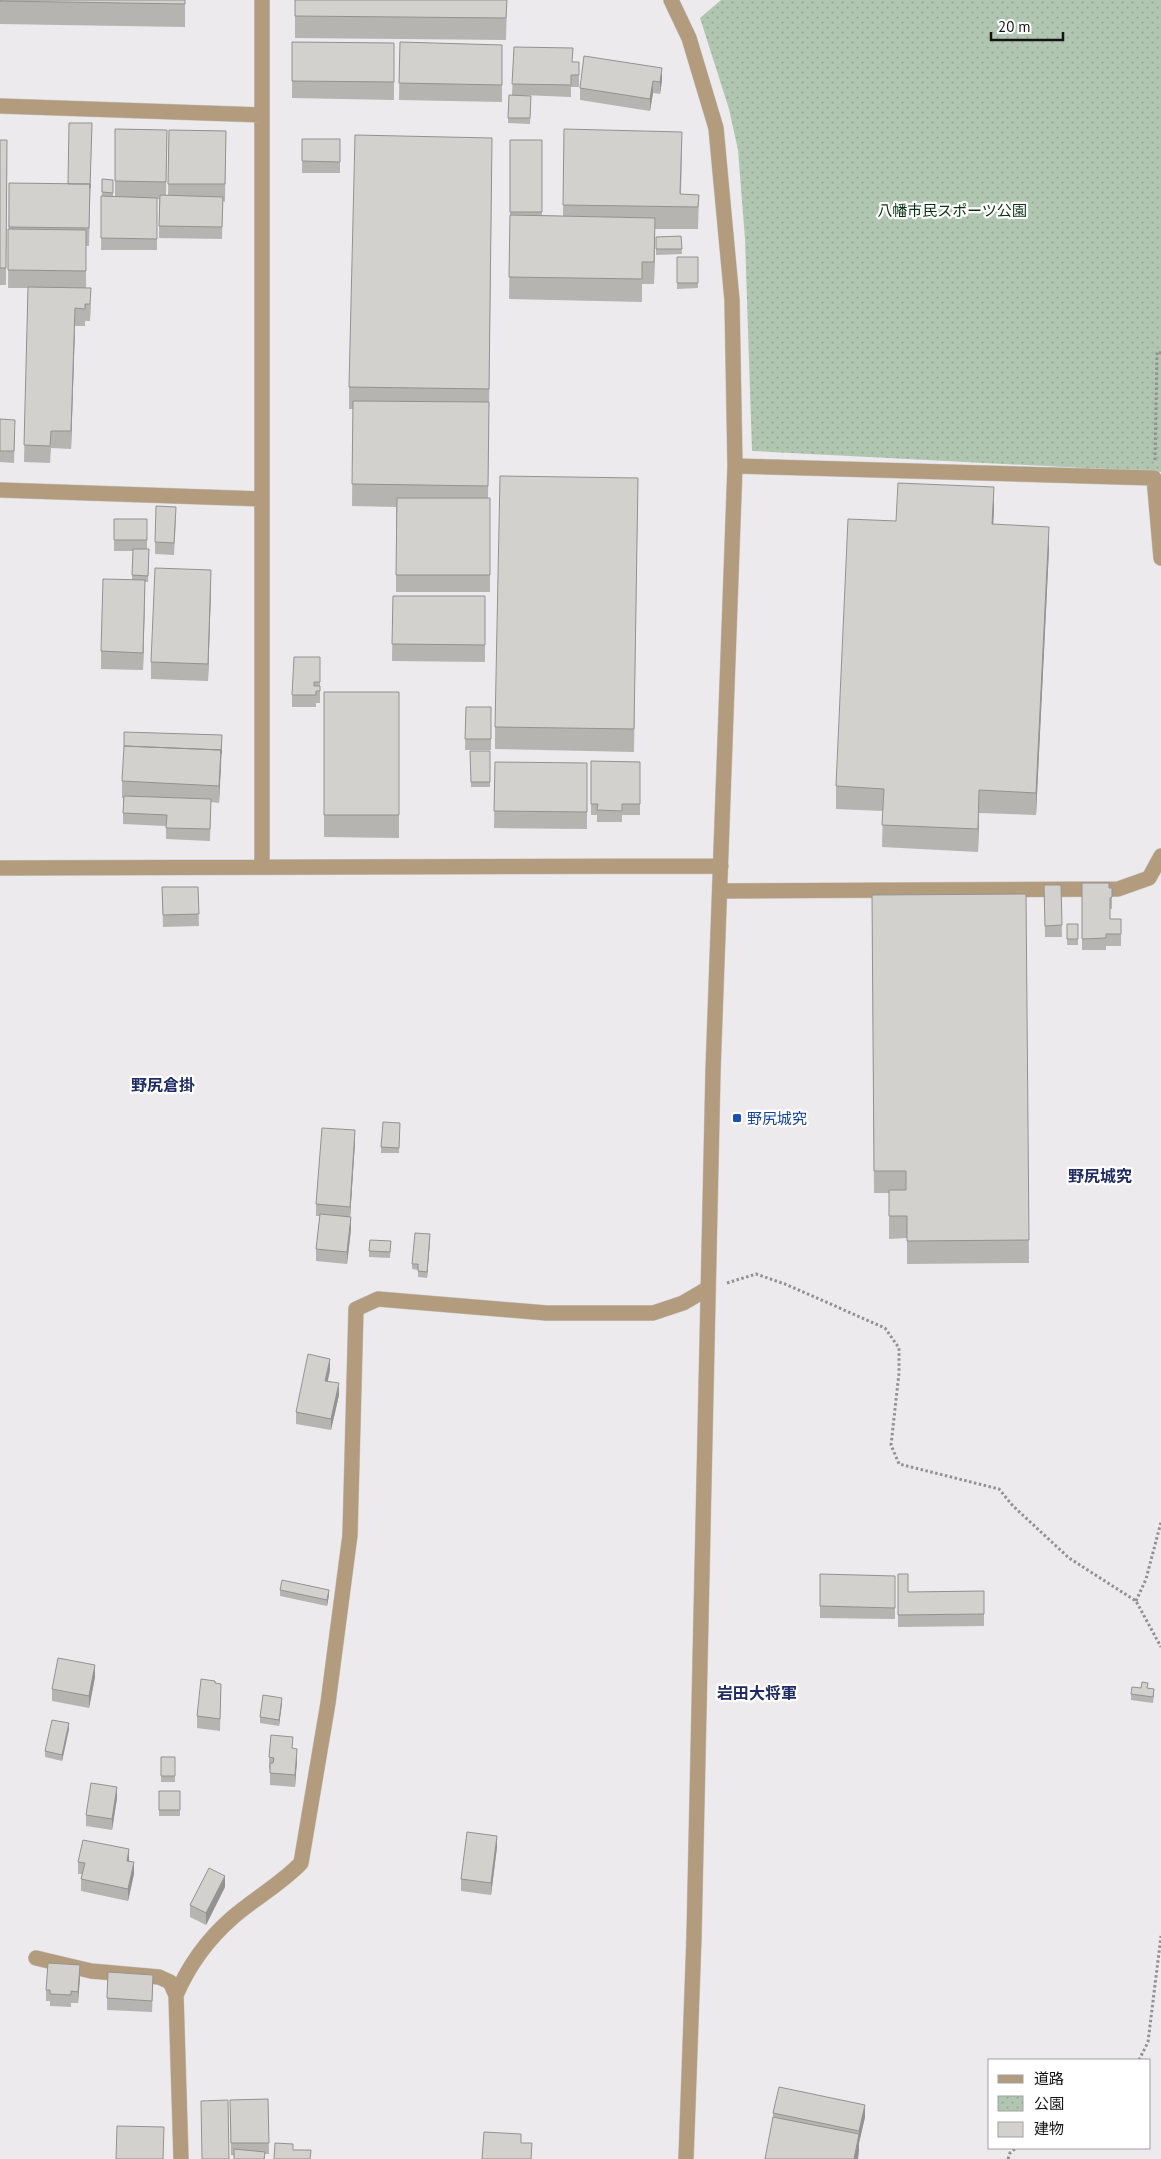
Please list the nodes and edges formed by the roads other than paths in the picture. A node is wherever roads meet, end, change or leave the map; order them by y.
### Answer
1 (262, 0) edge
2 (671, 0) edge
3 (0, 106) edge
4 (262, 115) junction
5 (736, 466) junction
6 (0, 490) edge
7 (260, 499) junction
8 (1161, 558) edge
9 (1161, 856) edge
10 (262, 866) junction
11 (721, 866) junction
12 (0, 868) edge
13 (720, 891) junction
14 (707, 1289) junction
15 (36, 1958) dead end
16 (176, 1995) junction
17 (181, 2159) edge
18 (686, 2159) edge

1 - 4 street
2 - 5 street
3 - 4 street
4 - 7 street
5 - 8 street
5 - 11 street
6 - 7 street
7 - 10 street
9 - 13 street
10 - 11 street
10 - 12 street
11 - 13 street
13 - 14 street
14 - 16 street
14 - 18 street
15 - 16 street
16 - 17 street

